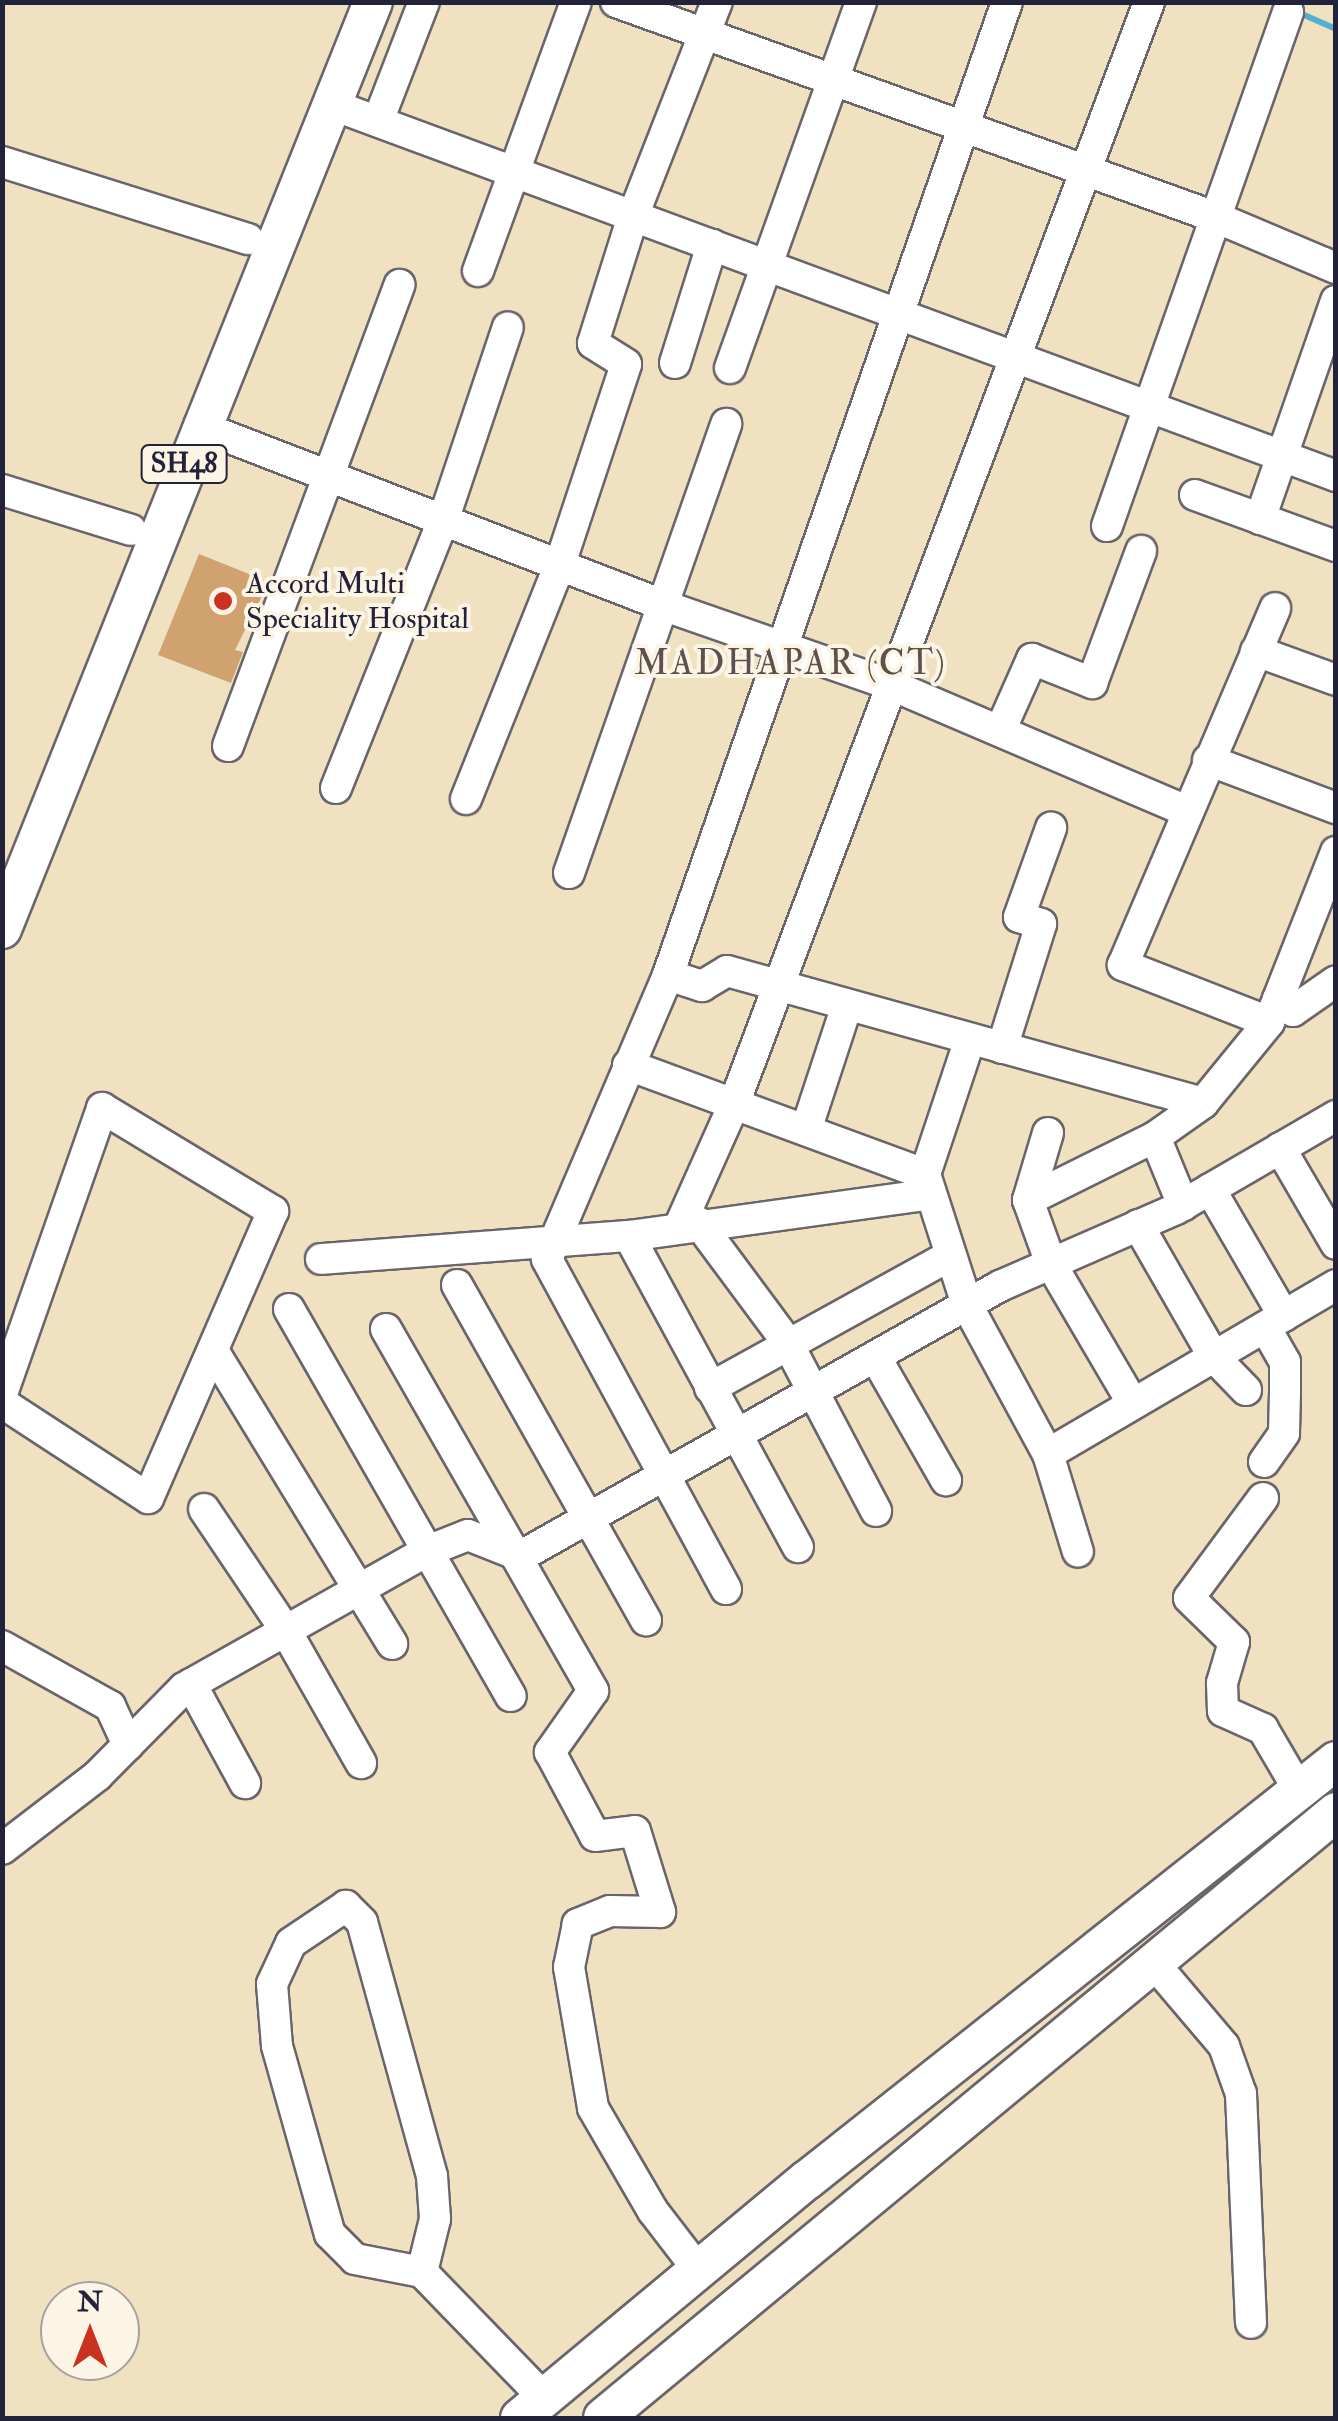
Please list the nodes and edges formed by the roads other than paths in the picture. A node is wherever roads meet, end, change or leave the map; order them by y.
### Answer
1 (348, 2) edge
2 (374, 2) edge
3 (424, 2) edge
4 (576, 2) edge
5 (616, 2) edge
6 (717, 2) edge
7 (861, 2) edge
8 (1007, 2) edge
9 (1149, 2) edge
10 (1288, 12) dead end
11 (706, 35) junction
12 (830, 81) junction
13 (330, 104) junction
14 (378, 122) junction
15 (962, 129) junction
16 (2, 162) edge
17 (1089, 171) junction
18 (514, 172) junction
19 (634, 216) junction
20 (1215, 217) junction
21 (248, 240) junction
22 (712, 246) junction
23 (767, 265) junction
24 (1336, 268) edge
25 (478, 271) dead end
26 (399, 285) dead end
27 (1336, 301) edge
28 (896, 313) junction
29 (508, 327) dead end
30 (1018, 358) junction
31 (675, 363) dead end
32 (730, 368) dead end
33 (1148, 406) junction
34 (726, 424) dead end
35 (199, 426) junction
36 (1283, 456) junction
37 (327, 474) junction
38 (1336, 476) edge
39 (2, 490) edge
40 (1195, 495) dead end
41 (444, 518) junction
42 (1260, 519) junction
43 (1107, 526) dead end
44 (132, 530) junction
45 (1336, 546) edge
46 (1141, 550) dead end
47 (560, 561) junction
48 (666, 606) junction
49 (1276, 608) dead end
50 (780, 644) junction
51 (1256, 652) junction
52 (1336, 680) edge
53 (888, 684) junction
54 (1000, 731) junction
55 (228, 746) dead end
56 (1208, 760) junction
57 (336, 788) dead end
58 (466, 799) dead end
59 (1336, 808) edge
60 (1186, 810) junction
61 (1050, 828) dead end
62 (1336, 852) edge
63 (2, 864) edge
64 (569, 873) dead end
65 (2, 930) edge
66 (668, 975) junction
67 (778, 986) junction
68 (1331, 994) edge
69 (847, 1005) junction
70 (1273, 1010) junction
71 (970, 1038) junction
72 (1002, 1048) junction
73 (628, 1065) junction
74 (1203, 1103) junction
75 (734, 1104) junction
76 (1336, 1116) edge
77 (806, 1130) junction
78 (1048, 1133) dead end
79 (1155, 1137) junction
80 (1280, 1148) junction
81 (928, 1184) junction
82 (1210, 1189) junction
83 (1028, 1200) junction
84 (1183, 1205) junction
85 (689, 1224) junction
86 (1138, 1225) junction
87 (629, 1236) junction
88 (555, 1240) junction
89 (1336, 1244) edge
90 (949, 1256) junction
91 (321, 1260) dead end
92 (1050, 1264) junction
93 (457, 1285) dead end
94 (1333, 1294) edge
95 (967, 1305) junction
96 (289, 1310) dead end
97 (1274, 1321) junction
98 (386, 1329) dead end
99 (787, 1342) junction
100 (214, 1352) junction
101 (1214, 1356) junction
102 (876, 1358) junction
103 (710, 1388) junction
104 (1246, 1390) dead end
105 (2, 1394) edge
106 (814, 1394) junction
107 (2, 1403) edge
108 (1133, 1404) junction
109 (736, 1438) junction
110 (1048, 1454) junction
111 (1264, 1462) dead end
112 (664, 1478) junction
113 (946, 1480) dead end
114 (1263, 1498) dead end
115 (204, 1509) dead end
116 (876, 1511) dead end
117 (591, 1518) junction
118 (798, 1547) dead end
119 (425, 1552) junction
120 (1078, 1552) dead end
121 (521, 1556) junction
122 (360, 1589) junction
123 (726, 1589) dead end
124 (646, 1620) dead end
125 (286, 1630) junction
126 (392, 1644) dead end
127 (2, 1646) edge
128 (191, 1684) junction
129 (510, 1696) dead end
130 (128, 1745) junction
131 (1336, 1761) edge
132 (361, 1763) dead end
133 (245, 1784) dead end
134 (1297, 1786) junction
135 (1336, 1812) edge
136 (2, 1850) edge
137 (1152, 1961) junction
138 (698, 2271) junction
139 (422, 2272) junction
140 (1251, 2323) dead end
141 (533, 2409) edge
142 (603, 2418) edge

1 - 21 main road, SH48
2 - 13 main road, SH48
3 - 14 street
4 - 18 street
5 - 11 street
6 - 11 street
7 - 12 street
8 - 15 street
9 - 17 street
10 - 20 street
11 - 12 street
11 - 19 street
12 - 15 street
12 - 23 street
13 - 14 street
13 - 35 main road, SH48
14 - 18 street
15 - 17 street
15 - 28 street
16 - 21 street
17 - 20 street
17 - 30 street
18 - 19 street
18 - 25 street
19 - 22 street
19 - 47 street
20 - 24 street
20 - 33 street
21 - 44 main road, SH48
22 - 23 street
22 - 31 street
23 - 28 street
23 - 32 street
26 - 37 street
27 - 36 street
28 - 30 street
28 - 50 street
29 - 41 street
30 - 33 street
30 - 53 street
33 - 36 street
33 - 43 street
34 - 48 street
35 - 37 street
35 - 65 main road, SH48
36 - 38 street
36 - 42 street
37 - 41 street
37 - 55 street
39 - 44 street
40 - 42 street
41 - 47 street
41 - 57 street
42 - 45 street
44 - 63 main road, SH48
46 - 54 street
47 - 48 street
47 - 58 street
48 - 50 street
48 - 64 street
49 - 51 street
50 - 53 street
50 - 66 street
51 - 52 street
51 - 56 street
53 - 54 street
53 - 67 street
54 - 60 street
56 - 59 street
56 - 60 street
60 - 70 street
61 - 72 street
62 - 70 street
66 - 67 street
66 - 73 street
67 - 69 street
67 - 75 street
68 - 70 street
69 - 71 street
69 - 77 street
70 - 74 street
71 - 72 street
71 - 81 street
72 - 74 street
73 - 75 street
73 - 88 street
74 - 79 street
75 - 77 street
75 - 85 street
76 - 80 street
77 - 81 street
78 - 83 street
79 - 83 street
79 - 84 street
80 - 82 street
80 - 89 street
81 - 85 street
81 - 90 street
82 - 84 street
82 - 97 street
83 - 92 street
84 - 86 street
85 - 87 street
85 - 99 street
86 - 92 street
86 - 101 street
87 - 88 street
87 - 103 street
88 - 91 street
88 - 112 street
90 - 95 street
90 - 99 street
92 - 95 street
92 - 108 street
93 - 117 street
94 - 97 street
95 - 102 street
95 - 110 street
96 - 119 street
97 - 101 street
97 - 111 street
98 - 121 street
99 - 103 street
99 - 106 street
100 - 105 street
100 - 107 street
100 - 122 street
101 - 104 street
101 - 108 street
102 - 106 street
102 - 113 street
103 - 109 street
106 - 109 street
106 - 116 street
108 - 110 street
109 - 112 street
109 - 118 street
110 - 120 street
112 - 117 street
112 - 123 street
114 - 134 street
115 - 125 street
117 - 121 street
117 - 124 street
119 - 121 street
119 - 122 street
119 - 129 street
121 - 138 street
122 - 125 street
122 - 126 street
125 - 128 street
125 - 132 street
127 - 130 street
128 - 130 street
128 - 133 street
130 - 136 street
131 - 134 main road
134 - 138 main road
135 - 137 main road
137 - 140 street
137 - 142 main road
138 - 141 main road
139 - 139 street
139 - 141 street

